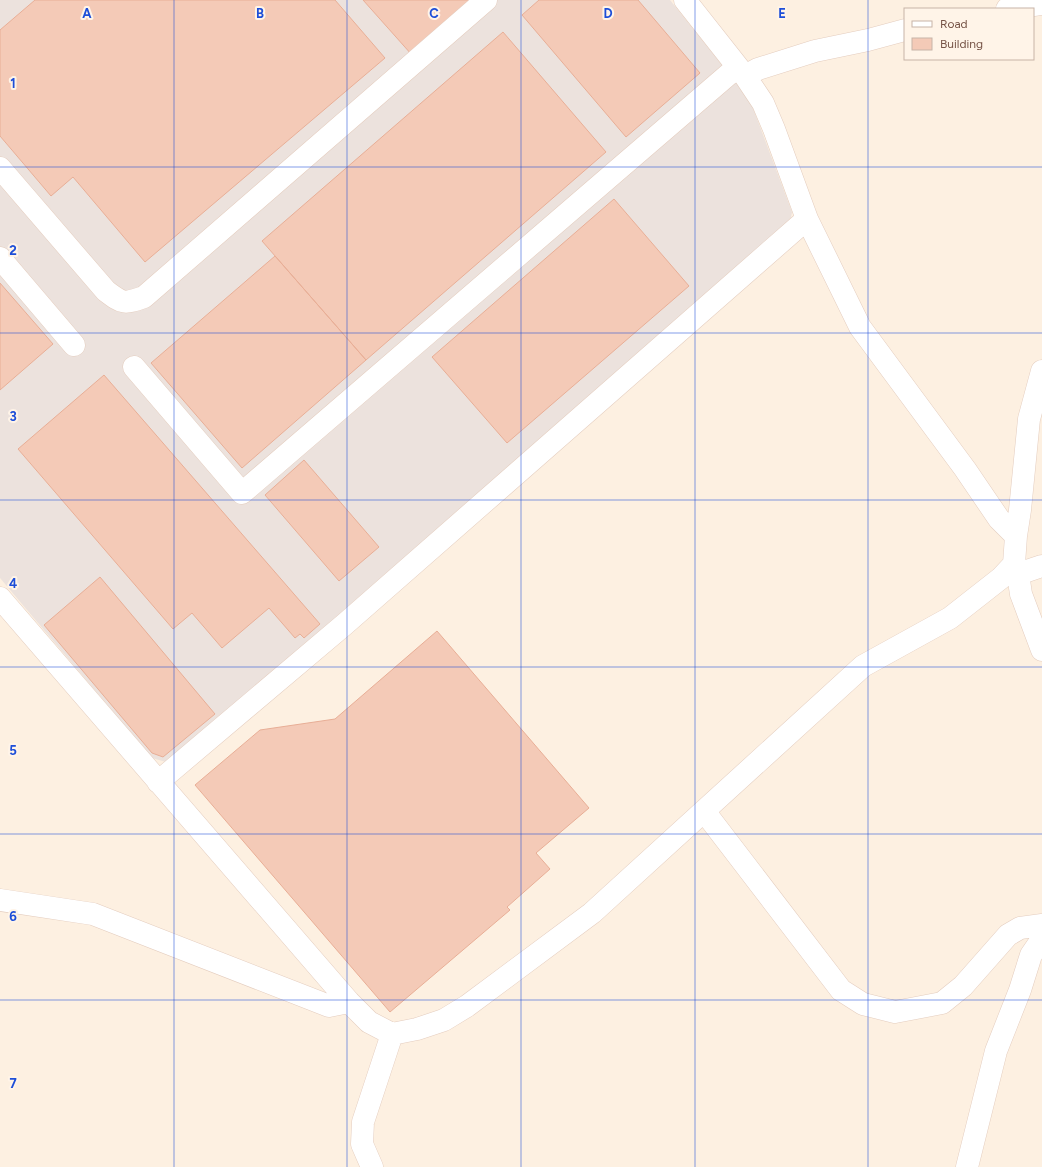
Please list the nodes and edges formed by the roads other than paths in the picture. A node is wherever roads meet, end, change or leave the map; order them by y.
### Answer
1 (486, 0) edge
2 (685, 0) edge
3 (1042, 4) edge
4 (1014, 8) edge
5 (904, 30) edge
6 (742, 72) junction
7 (0, 168) edge
8 (807, 219) junction
9 (0, 258) edge
10 (74, 344) dead end
11 (134, 367) dead end
12 (1042, 371) edge
13 (1016, 536) junction
14 (1042, 566) edge
15 (1016, 569) junction
16 (0, 598) edge
17 (1042, 650) edge
18 (158, 782) junction
19 (704, 811) junction
20 (0, 900) edge
21 (1042, 925) edge
22 (1042, 939) edge
23 (349, 1002) junction
24 (392, 1034) junction
25 (372, 1167) edge
26 (967, 1167) edge

1 - 7 street
2 - 6 street
3 - 4 street
5 - 6 street
6 - 8 street
6 - 11 street
8 - 13 street
8 - 18 street
9 - 10 street
12 - 13 street
13 - 15 street
14 - 15 street
15 - 17 street
15 - 19 street
16 - 18 street
18 - 23 street
19 - 21 street
19 - 24 street
20 - 23 street
22 - 26 street
23 - 24 street
24 - 25 street

